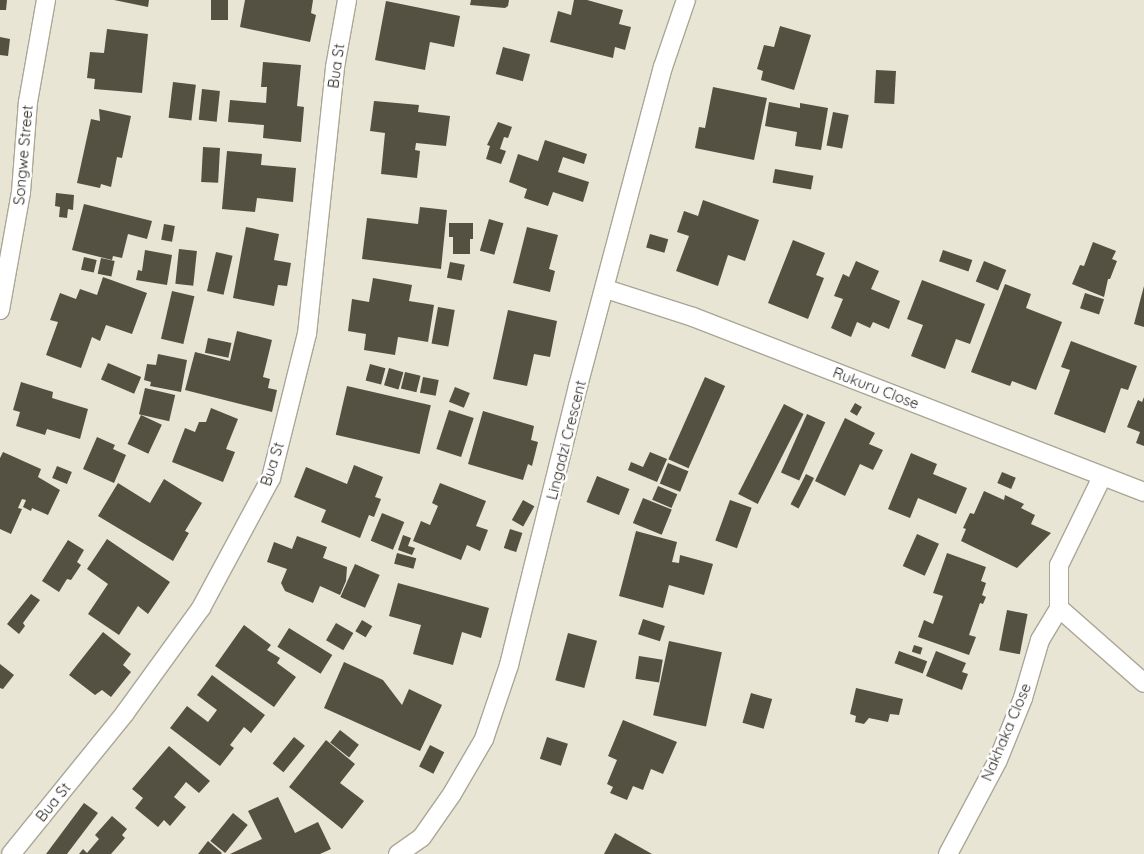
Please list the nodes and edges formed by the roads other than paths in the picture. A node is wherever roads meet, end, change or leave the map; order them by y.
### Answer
1 (46, 0) edge
2 (347, 0) edge
3 (686, 0) edge
4 (606, 289) junction
5 (0, 310) edge
6 (1102, 477) junction
7 (1144, 492) edge
8 (1059, 608) junction
9 (1144, 683) edge
10 (11, 854) edge
11 (398, 854) edge
12 (948, 854) edge

1 - 5 street, Songwe Street
2 - 10 street, Bua St
3 - 4 street, Lingadzi Crescent
4 - 6 street, Rukuru Close
4 - 11 street, Lingadzi Crescent
6 - 7 street, Rukuru Close
6 - 8 street
8 - 9 street
8 - 12 street, Nakhaka Close

